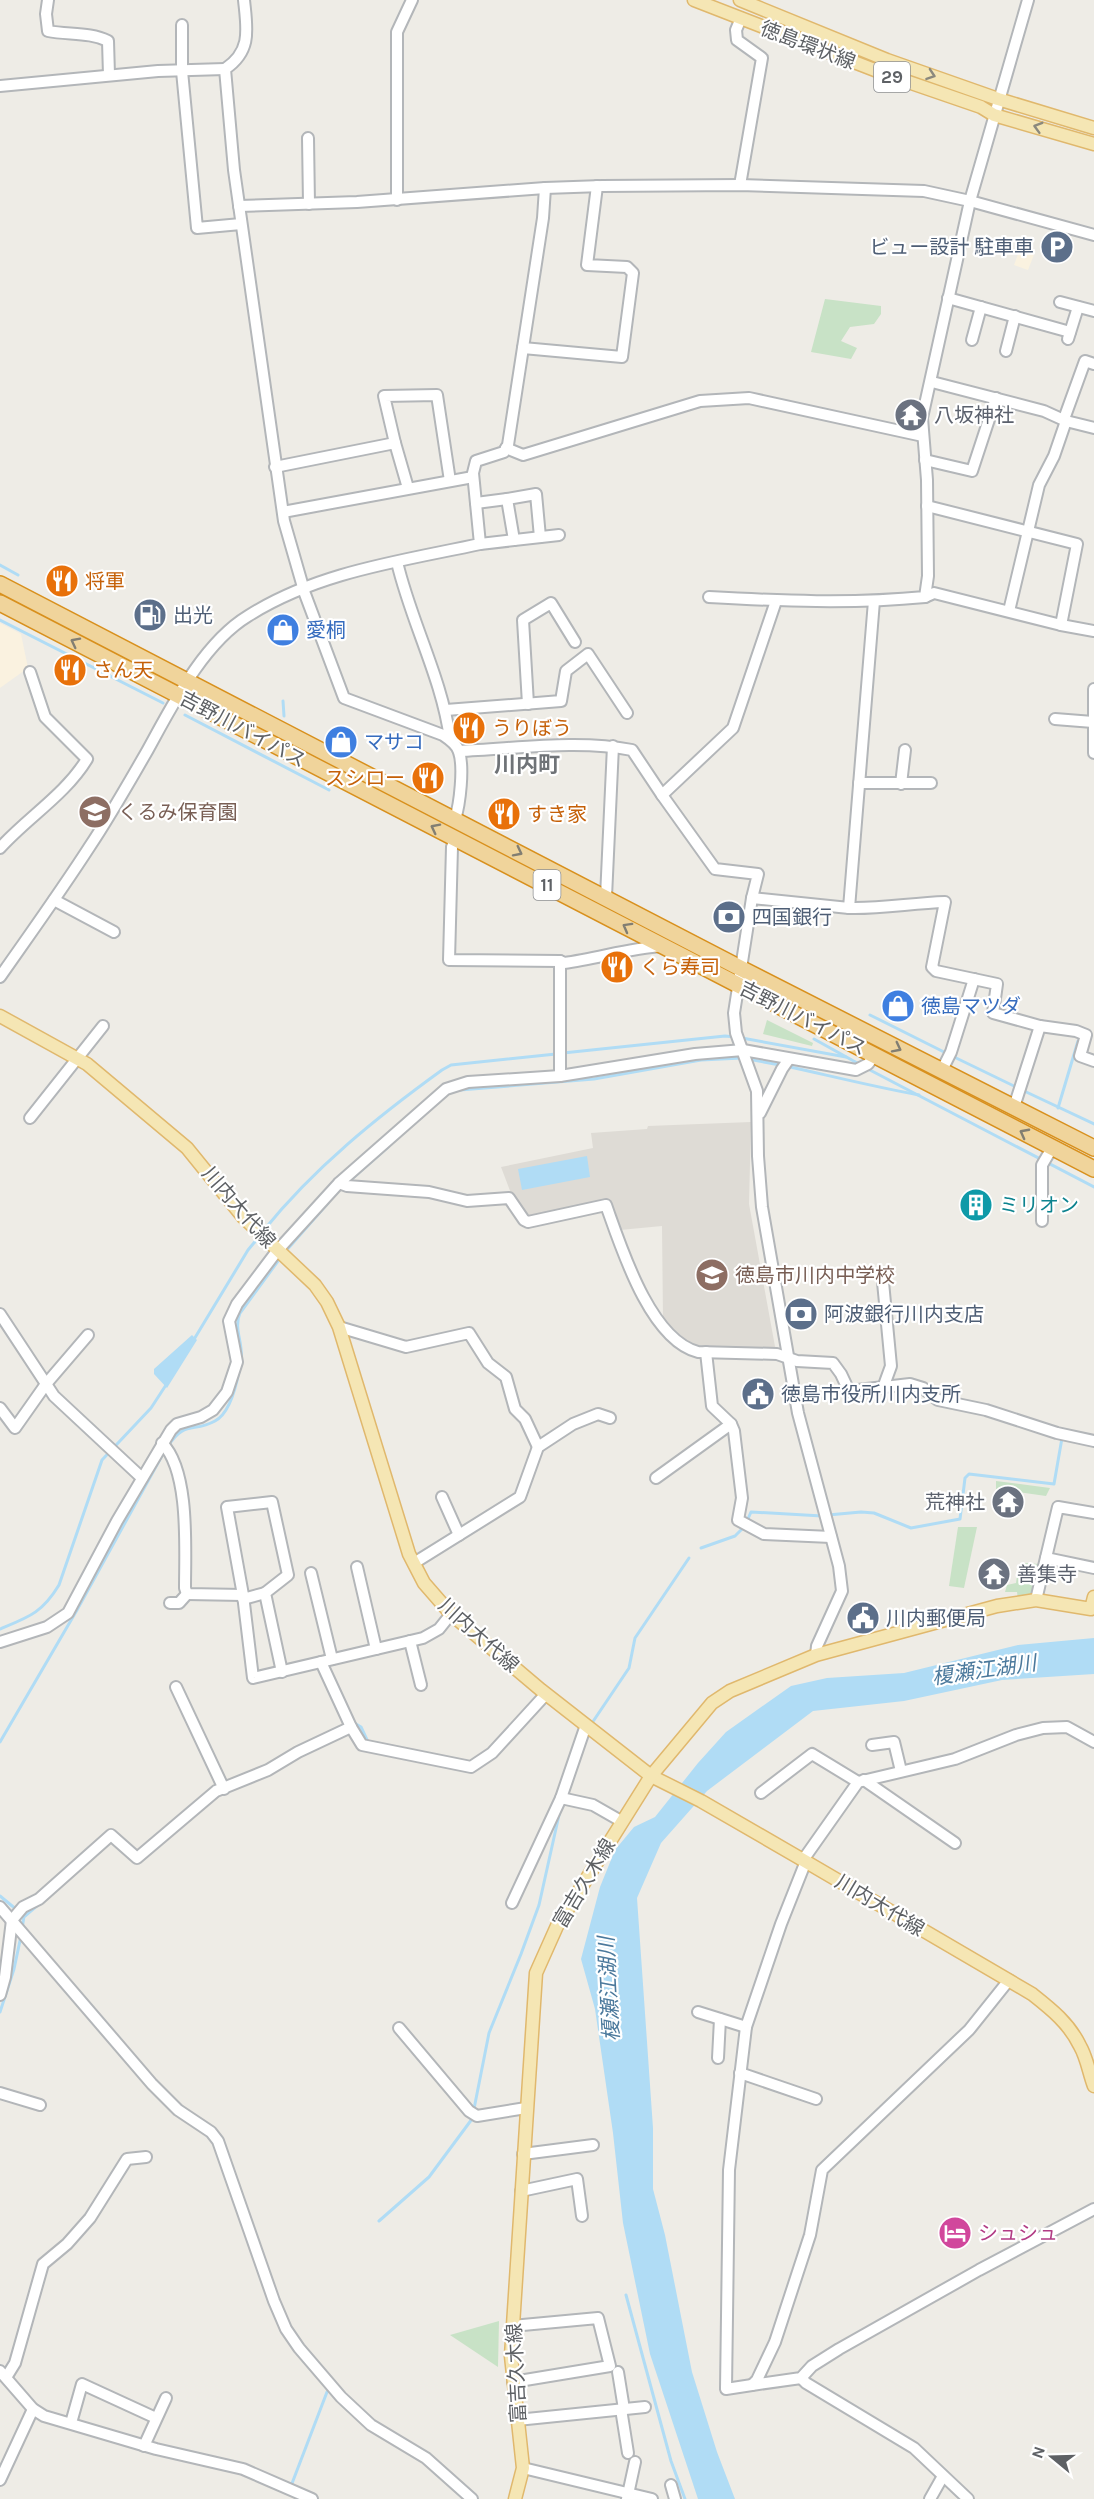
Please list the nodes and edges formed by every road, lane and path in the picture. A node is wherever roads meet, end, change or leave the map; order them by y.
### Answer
1 (48, 0) edge
2 (244, 0) edge
3 (412, 0) edge
4 (694, 0) edge
5 (1028, 0) edge
6 (743, 1) edge
7 (741, 18) junction
8 (182, 25) dead end
9 (225, 69) junction
10 (182, 71) junction
11 (109, 75) junction
12 (0, 86) edge
13 (998, 99) junction
14 (994, 115) junction
15 (1094, 128) edge
16 (308, 138) dead end
17 (1094, 144) edge
18 (740, 185) junction
19 (597, 186) junction
20 (545, 188) junction
21 (397, 200) junction
22 (970, 201) junction
23 (309, 204) junction
24 (239, 206) junction
25 (241, 224) junction
26 (1094, 235) edge
27 (948, 298) junction
28 (1060, 302) dead end
29 (981, 307) junction
30 (1078, 307) junction
31 (1094, 311) edge
32 (1015, 316) junction
33 (972, 340) dead end
34 (523, 348) junction
35 (1006, 351) dead end
36 (1094, 364) edge
37 (932, 382) junction
38 (996, 398) junction
39 (1065, 420) junction
40 (1094, 428) edge
41 (923, 436) junction
42 (395, 442) junction
43 (506, 448) junction
44 (925, 460) junction
45 (275, 467) junction
46 (473, 477) junction
47 (450, 481) junction
48 (408, 488) junction
49 (507, 499) junction
50 (476, 503) junction
51 (927, 506) junction
52 (283, 512) junction
53 (1028, 530) junction
54 (559, 535) dead end
55 (540, 537) junction
56 (514, 540) junction
57 (480, 543) junction
58 (397, 562) junction
59 (0, 584) edge
60 (304, 586) junction
61 (709, 597) dead end
62 (925, 597) junction
63 (776, 601) junction
64 (874, 602) junction
65 (0, 603) edge
66 (1009, 611) junction
67 (1061, 625) junction
68 (1094, 631) edge
69 (575, 642) dead end
70 (30, 672) dead end
71 (189, 680) junction
72 (1094, 689) edge
73 (179, 695) junction
74 (528, 704) junction
75 (446, 710) junction
76 (627, 713) dead end
77 (1055, 718) dead end
78 (1093, 722) edge
79 (450, 739) junction
80 (614, 746) junction
81 (905, 750) dead end
82 (459, 752) junction
83 (1094, 753) edge
84 (859, 783) junction
85 (931, 783) dead end
86 (901, 784) junction
87 (662, 795) junction
88 (454, 819) junction
89 (455, 838) junction
90 (0, 848) edge
91 (606, 897) junction
92 (752, 898) junction
93 (54, 900) junction
94 (849, 908) junction
95 (114, 932) dead end
96 (662, 946) junction
97 (560, 961) junction
98 (0, 977) edge
99 (740, 977) junction
100 (974, 980) junction
101 (0, 1016) edge
102 (103, 1026) dead end
103 (1040, 1026) junction
104 (743, 1049) junction
105 (77, 1059) junction
106 (947, 1060) junction
107 (1094, 1060) edge
108 (867, 1063) junction
109 (786, 1064) junction
110 (560, 1076) junction
111 (1014, 1107) junction
112 (758, 1116) junction
113 (30, 1118) dead end
114 (1094, 1148) edge
115 (1048, 1156) junction
116 (1094, 1169) edge
117 (342, 1184) junction
118 (1042, 1221) dead end
119 (281, 1254) junction
120 (883, 1282) dead end
121 (0, 1314) edge
122 (339, 1328) junction
123 (88, 1335) dead end
124 (706, 1352) junction
125 (788, 1358) junction
126 (46, 1384) junction
127 (883, 1388) junction
128 (0, 1408) edge
129 (610, 1418) dead end
130 (731, 1424) junction
131 (1094, 1441) edge
132 (166, 1447) junction
133 (538, 1448) junction
134 (142, 1478) junction
135 (656, 1478) dead end
136 (442, 1497) dead end
137 (1094, 1513) edge
138 (459, 1535) junction
139 (831, 1537) junction
140 (1046, 1558) junction
141 (414, 1563) junction
142 (357, 1567) dead end
143 (1094, 1568) edge
144 (311, 1573) dead end
145 (265, 1593) junction
146 (188, 1594) junction
147 (243, 1597) junction
148 (1036, 1600) junction
149 (170, 1603) dead end
150 (1093, 1605) edge
151 (451, 1614) junction
152 (410, 1641) junction
153 (0, 1642) edge
154 (376, 1649) junction
155 (816, 1655) junction
156 (326, 1660) junction
157 (282, 1672) junction
158 (421, 1685) dead end
159 (176, 1688) dead end
160 (546, 1694) junction
161 (586, 1725) junction
162 (351, 1727) junction
163 (1094, 1742) edge
164 (873, 1745) dead end
165 (901, 1771) junction
166 (651, 1776) junction
167 (861, 1781) junction
168 (224, 1789) junction
169 (761, 1793) dead end
170 (561, 1798) junction
171 (621, 1821) junction
172 (955, 1843) dead end
173 (804, 1861) junction
174 (512, 1903) dead end
175 (0, 1907) edge
176 (18, 1921) junction
177 (1009, 1980) junction
178 (0, 1995) edge
179 (698, 2012) dead end
180 (720, 2019) junction
181 (747, 2027) junction
182 (399, 2028) dead end
183 (718, 2058) dead end
184 (1090, 2061) edge
185 (740, 2073) junction
186 (1094, 2086) edge
187 (0, 2093) edge
188 (816, 2098) dead end
189 (40, 2105) dead end
190 (526, 2108) junction
191 (593, 2145) dead end
192 (523, 2154) junction
193 (146, 2157) dead end
194 (521, 2191) junction
195 (1094, 2209) edge
196 (582, 2216) dead end
197 (512, 2326) junction
198 (618, 2372) dead end
199 (3, 2374) edge
200 (801, 2378) junction
201 (513, 2382) junction
202 (752, 2385) junction
203 (166, 2398) dead end
204 (645, 2407) dead end
205 (33, 2409) junction
206 (623, 2409) junction
207 (156, 2418) junction
208 (517, 2420) junction
209 (71, 2423) junction
210 (144, 2446) junction
211 (628, 2453) dead end
212 (636, 2463) dead end
213 (523, 2468) junction
214 (943, 2476) junction
215 (0, 2480) edge
216 (671, 2485) dead end
217 (628, 2497) edge
218 (312, 2499) edge
219 (472, 2499) edge
220 (515, 2499) edge
221 (652, 2499) edge
222 (675, 2499) edge
223 (930, 2499) edge
224 (968, 2499) edge

1 - 11 street
2 - 9 street
3 - 21 street
4 - 7 main road, 徳島環状線 / 29
5 - 13 street
6 -> 13 main road, 徳島環状線 / 29
7 - 14 main road, 徳島環状線 / 29
7 - 18 street
8 - 10 street
9 - 10 street
9 - 24 street
10 - 11 street
10 - 25 street
11 - 12 street
13 - 14 street
13 - 15 main road, 徳島環状線 / 29
17 -> 14 main road, 徳島環状線 / 29
14 - 22 street
16 - 23 street
18 - 19 street
18 - 22 street
19 - 20 street
19 - 34 street
20 - 21 street
20 - 34 street
21 - 23 street
22 - 26 street
22 - 27 street
23 - 24 street
24 - 25 street
25 - 45 street
27 - 29 street
27 - 37 street
28 - 30 street
29 - 32 street
29 - 33 street
30 - 31 street
30 - 32 street
32 - 35 street
34 - 43 street
36 - 39 street
37 - 38 street
37 - 41 street
38 - 39 street
38 - 44 street
39 - 40 street
39 - 53 street
41 - 43 street
41 - 44 street
42 - 45 street
42 - 47 street
42 - 48 street
43 - 46 street
44 - 51 street
45 - 52 street
46 - 47 street
46 - 50 street
47 - 48 street
48 - 52 street
49 - 50 street
49 - 55 street
49 - 56 street
50 - 57 street
51 - 53 street
51 - 62 street
52 - 60 street
53 - 66 street
53 - 67 street
54 - 55 street
55 - 56 street
56 - 57 street
57 - 58 street
58 - 60 street
58 - 75 street
59 - 71 highway, 吉野川バイパス / 11
60 - 71 street
60 - 79 street
61 - 63 street
62 - 64 street
62 - 66 street
63 - 64 street
63 - 87 street
64 - 84 street
73 -> 65 highway, 吉野川バイパス / 11
66 - 67 street
67 - 68 street
69 - 74 street
70 - 90 street
71 - 73 street
71 - 88 highway, 吉野川バイパス / 11
72 - 78 street
89 -> 73 highway, 吉野川バイパス / 11
73 - 93 street
74 - 75 street
74 - 76 street
75 - 79 street
77 - 78 street
78 - 83 street
79 - 82 street
80 - 82 street
80 - 87 street
80 - 91 street
81 - 86 street
82 - 88 street
84 - 86 street
84 - 94 street
85 - 86 street
87 - 92 street
88 -> 91 highway, 吉野川バイパス / 11
96 -> 89 highway, 吉野川バイパス / 11
89 - 97 street
91 - 99 highway, 吉野川バイパス / 11
92 - 94 street
92 - 99 street
93 - 95 street
93 - 98 street
94 - 100 street
96 - 97 street
96 - 99 highway, 吉野川バイパス / 11
97 - 110 street
99 - 104 street
99 -> 106 highway, 吉野川バイパス / 11
99 - 108 highway, 吉野川バイパス / 11
100 - 103 street
100 - 106 street
101 - 105 main road, 川内大代線
102 - 105 street
103 - 107 street
103 - 111 street
104 - 109 street
104 - 110 street
104 - 112 street
105 - 113 street
105 - 119 main road, 川内大代線
106 - 111 highway, 吉野川バイパス / 11
108 - 109 street
115 -> 108 highway, 吉野川バイパス / 11
109 - 112 street
110 - 117 street
111 - 114 highway, 吉野川バイパス / 11
112 - 125 street
115 - 116 highway, 吉野川バイパス / 11
115 - 118 street
117 - 119 street
117 - 124 street
119 - 122 main road, 川内大代線
119 - 132 street
120 - 127 street
121 - 126 street
122 - 133 street
122 - 141 main road, 川内大代線
123 - 126 street
124 - 125 street
124 - 130 street
125 - 127 street
125 - 139 street
126 - 128 street
126 - 134 street
127 - 131 street
129 - 133 street
130 - 135 street
130 - 139 street
132 - 134 street
132 - 146 street
133 - 138 street
134 - 153 street
136 - 138 street
137 - 140 street
138 - 141 street
139 - 155 street
140 - 143 street
140 - 148 street
141 - 151 main road, 川内大代線
142 - 154 street
144 - 156 street
145 - 147 street
145 - 147 street
145 - 157 street
146 - 147 street
146 - 149 street
147 - 157 street
148 - 150 main road, 富吉久木線
148 - 155 main road, 富吉久木線
151 - 152 street
151 - 160 main road, 川内大代線
152 - 154 street
152 - 158 street
154 - 156 street
155 - 166 main road, 富吉久木線
156 - 157 street
156 - 162 street
159 - 168 street
160 - 161 main road, 川内大代線
160 - 162 street
161 - 166 main road, 川内大代線
161 - 170 street
162 - 168 street
163 - 165 street
164 - 165 street
165 - 167 street
166 - 171 main road, 富吉久木線
166 - 173 main road, 川内大代線
167 - 169 street
167 - 172 street
167 - 173 street
168 - 176 street
170 - 171 street
170 - 174 street
171 - 190 main road, 富吉久木線
173 - 177 main road, 川内大代線
173 - 181 street
175 - 176 street
176 - 178 street
176 - 219 street
177 - 184 main road, 川内大代線
177 - 202 street
179 - 180 street
180 - 181 street
180 - 183 street
181 - 185 street
182 - 190 street
184 - 186 main road, 川内大代線
185 - 188 street
185 - 202 street
187 - 189 street
190 - 192 main road, 富吉久木線
191 - 192 street
192 - 194 main road, 富吉久木線
193 - 199 street
194 - 196 street
194 - 197 main road, 富吉久木線
195 - 200 street
197 - 201 main road, 富吉久木線
197 - 201 street
198 - 206 street
199 - 205 street
200 - 202 street
200 - 214 street
201 - 208 main road, 富吉久木線
203 - 207 street
204 - 206 street
205 - 209 street
205 - 215 street
206 - 208 street
206 - 211 street
207 - 209 street
207 - 210 street
208 - 213 main road, 富吉久木線
209 - 210 street
210 - 218 street
212 - 217 street
213 - 217 street
213 - 220 main road, 富吉久木線
214 - 223 street
214 - 224 street
216 - 222 street
217 - 221 street

